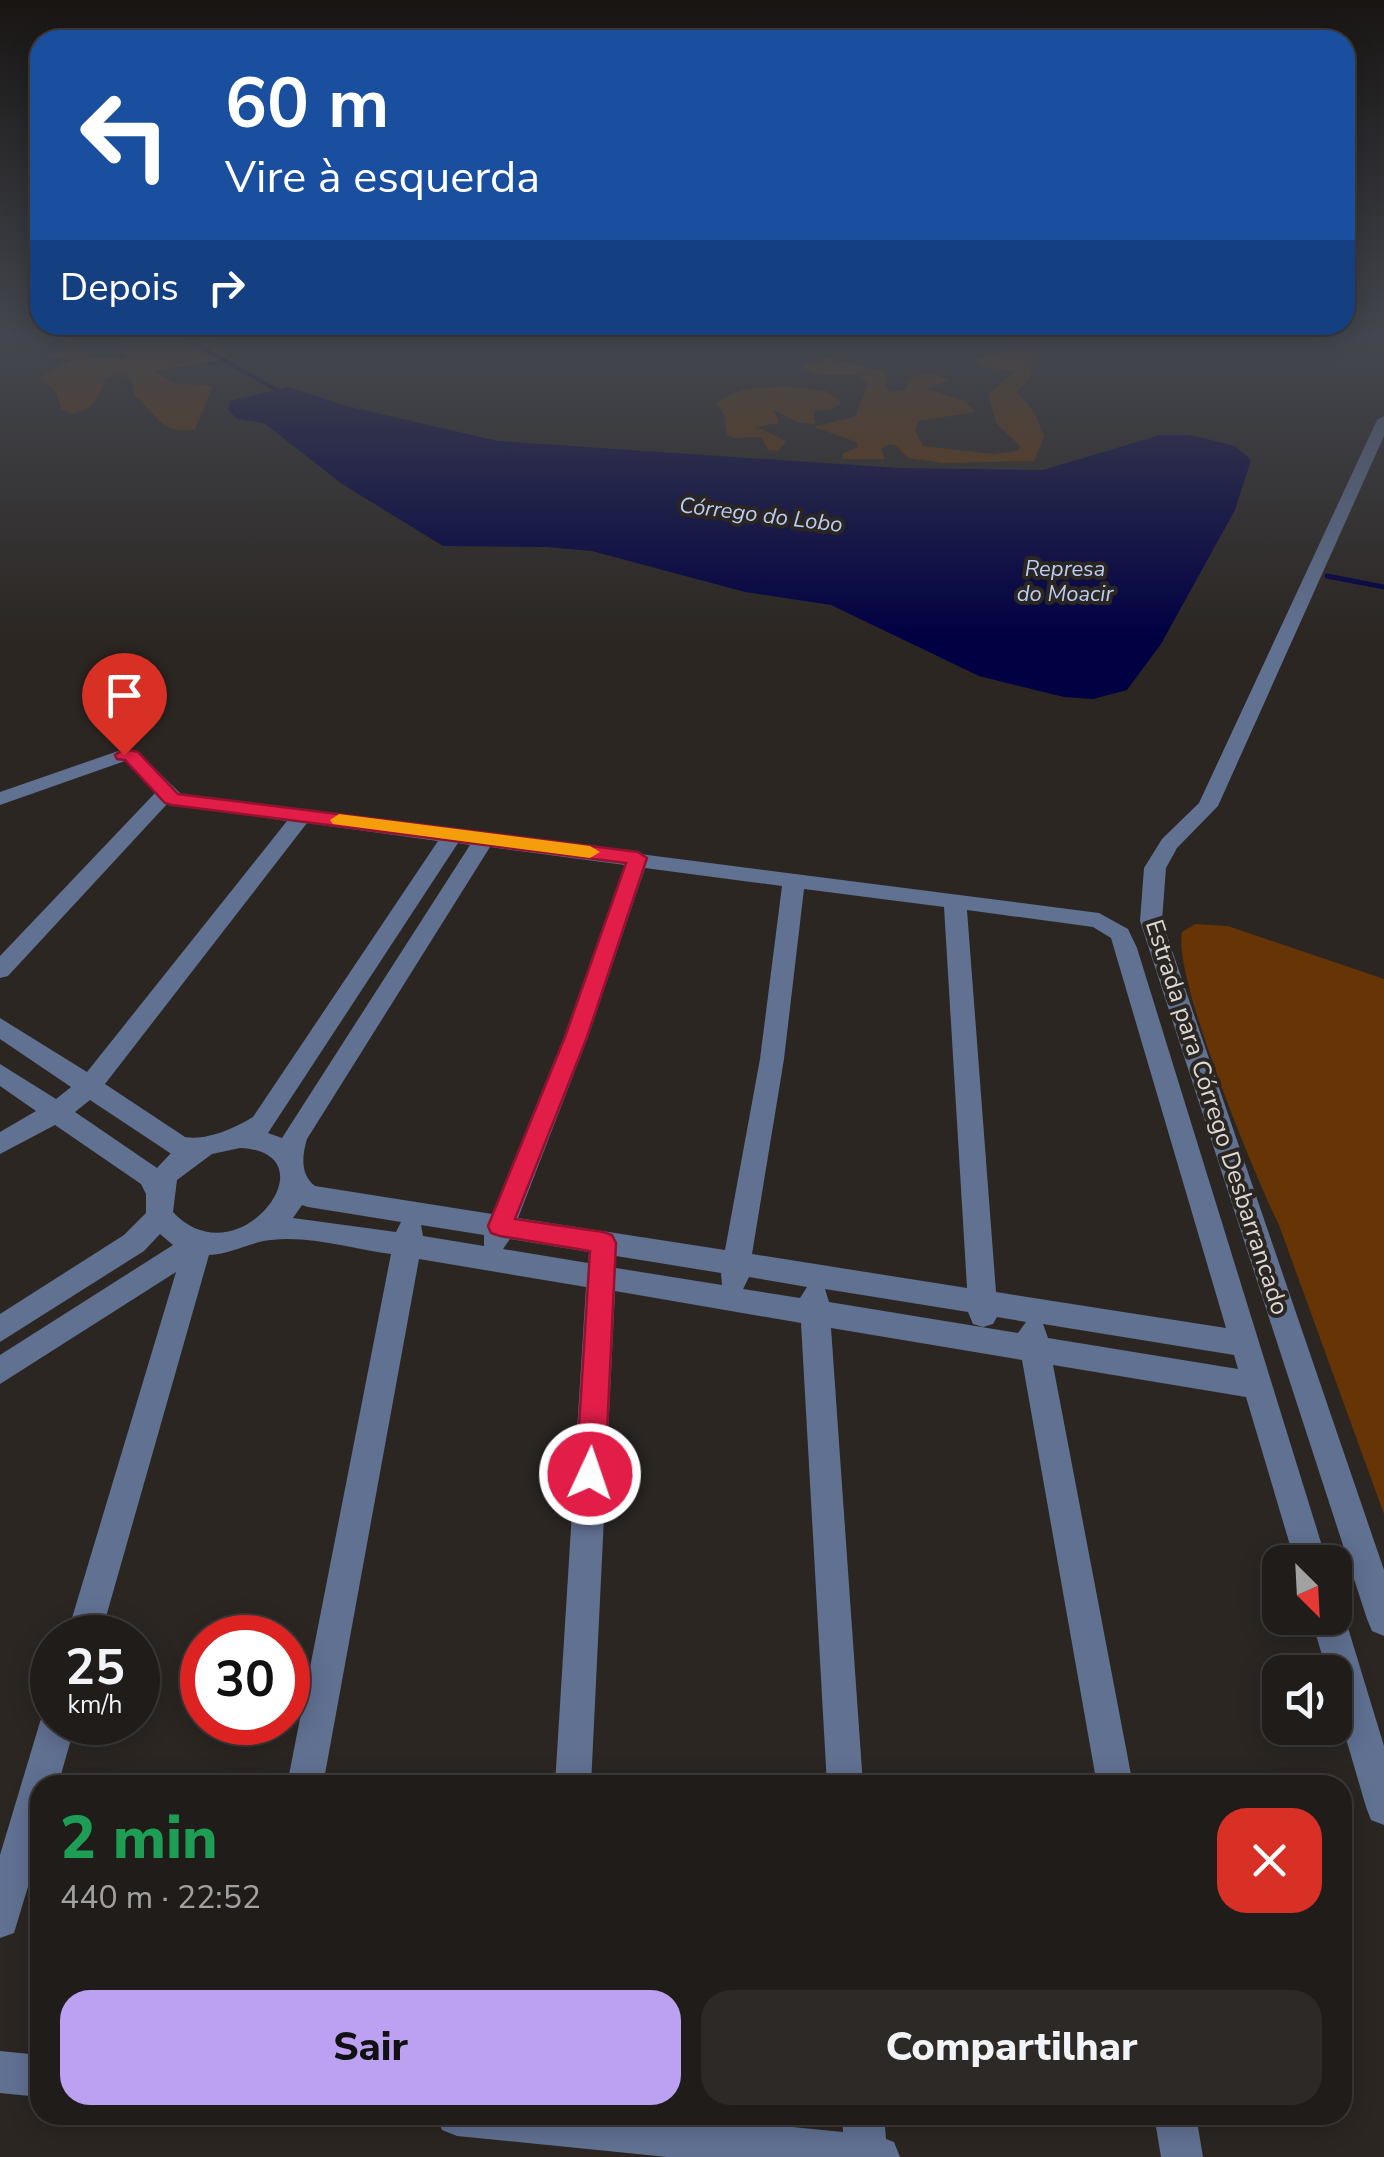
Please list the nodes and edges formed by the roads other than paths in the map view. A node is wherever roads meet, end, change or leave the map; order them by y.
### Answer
1 (1376, 437) edge
2 (166, 793) junction
3 (0, 800) edge
4 (303, 816) junction
5 (453, 834) junction
6 (486, 838) junction
7 (638, 858) junction
8 (794, 879) junction
9 (955, 900) junction
10 (0, 970) edge
11 (0, 1027) edge
12 (0, 1073) edge
13 (88, 1087) junction
14 (56, 1112) junction
15 (239, 1138) junction
16 (0, 1144) edge
17 (196, 1149) junction
18 (288, 1157) junction
19 (295, 1186) junction
20 (159, 1204) junction
21 (415, 1214) junction
22 (500, 1226) junction
23 (262, 1229) junction
24 (198, 1243) junction
25 (603, 1243) junction
26 (406, 1245) junction
27 (488, 1260) junction
28 (736, 1264) junction
29 (813, 1276) junction
30 (602, 1279) junction
31 (730, 1299) junction
32 (982, 1302) junction
33 (1028, 1310) junction
34 (816, 1313) junction
35 (0, 1329) edge
36 (984, 1340) junction
37 (1246, 1344) junction
38 (1036, 1348) junction
39 (0, 1371) edge
40 (1259, 1386) junction
41 (1306, 1545) edge
42 (90, 1615) edge
43 (1384, 1619) edge
44 (1333, 1635) edge
45 (51, 1745) edge
46 (42, 1775) edge
47 (307, 1775) edge
48 (574, 1775) edge
49 (844, 1775) edge
50 (1113, 1775) edge
51 (1384, 1807) edge
52 (30, 1817) edge
53 (0, 1919) edge
54 (0, 2072) edge
55 (30, 2075) edge
56 (605, 2125) edge
57 (864, 2125) edge
58 (1177, 2125) edge
59 (866, 2156) edge
60 (878, 2157) edge
61 (1182, 2157) edge

1 - 43 street, Estrada para Córrego Desbarrancado
2 - 3 street
2 - 4 street
2 - 10 street
4 - 5 street
4 - 13 street
5 - 6 street
5 - 15 street
6 - 7 street
6 - 18 street
7 - 8 street
7 - 22 street
8 - 9 street
8 - 28 street
9 - 32 street
9 - 37 street
11 - 13 street
12 - 14 street
13 - 14 street
13 - 17 street
14 - 16 street
14 - 20 street
15 - 17 street
15 - 18 street
17 - 20 street
18 - 19 street
19 - 21 street
19 - 23 street
20 - 24 street
20 - 35 street
21 - 22 street
21 - 26 street
22 - 25 street
22 - 27 street
23 - 24 street
23 - 26 street
24 - 39 street
24 - 42 street
25 - 28 street
25 - 30 street
26 - 27 street
26 - 47 street
27 - 30 street
28 - 29 street
28 - 31 street
29 - 32 street
29 - 34 street
30 - 31 street
30 - 48 street
31 - 34 street
32 - 33 street
32 - 36 street
33 - 37 street
33 - 38 street
34 - 36 street
34 - 49 street
36 - 38 street
37 - 40 street
38 - 40 street
38 - 50 street
40 - 41 street
44 - 51 street
45 - 46 street
52 - 53 street
54 - 55 street
56 - 59 street
57 - 59 street
58 - 61 street
59 - 60 street

